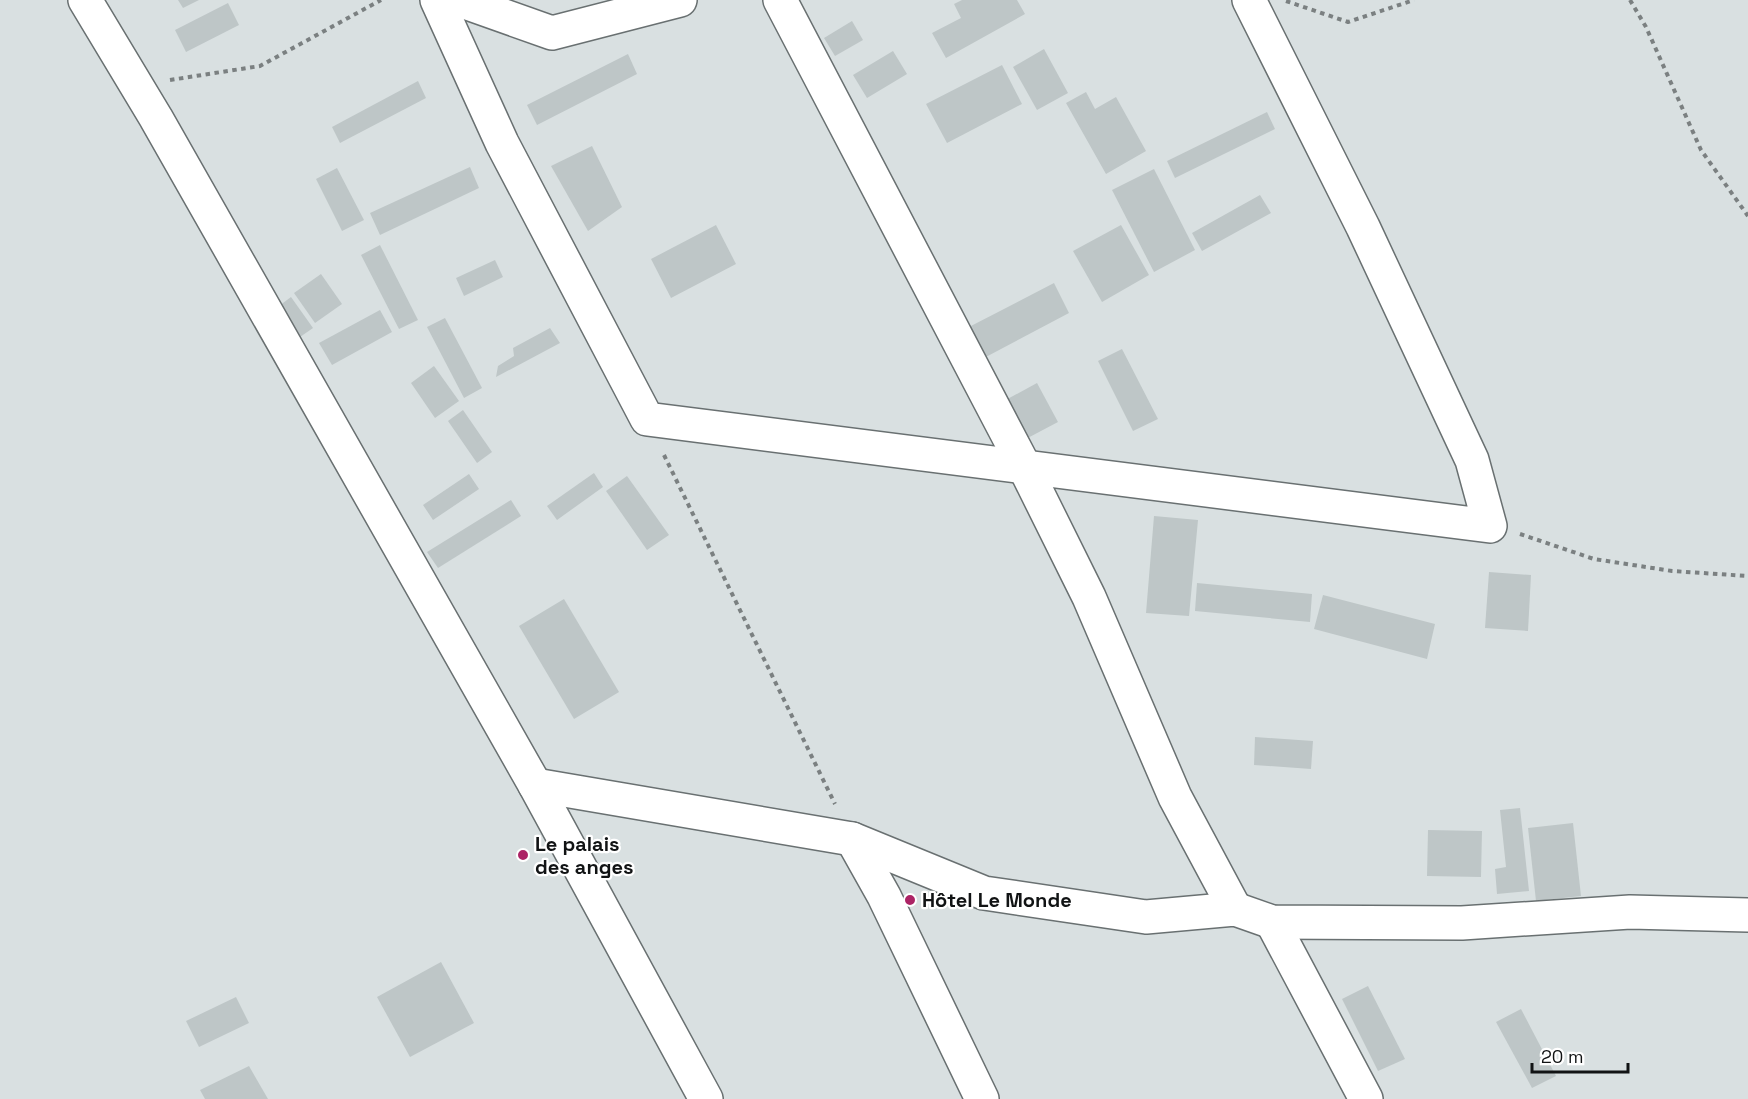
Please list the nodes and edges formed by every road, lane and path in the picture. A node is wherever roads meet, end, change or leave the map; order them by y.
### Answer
1 (86, 0) edge
2 (381, 0) edge
3 (437, 0) edge
4 (459, 0) edge
5 (680, 0) edge
6 (780, 0) edge
7 (1249, 0) edge
8 (1282, 0) edge
9 (1414, 0) edge
10 (1630, 0) edge
11 (137, 86) junction
12 (1748, 216) edge
13 (647, 419) junction
14 (1024, 466) junction
15 (1490, 525) junction
16 (1748, 576) edge
17 (535, 785) junction
18 (852, 838) junction
19 (1235, 909) junction
20 (1748, 915) edge
21 (1272, 922) junction
22 (706, 1099) edge
23 (982, 1099) edge
24 (1366, 1099) edge

1 - 11 street
2 - 11 path
3 - 13 street
4 - 5 street
6 - 14 street
7 - 15 street
8 - 9 path
10 - 12 path
11 - 17 street
13 - 14 street
13 - 18 path
14 - 15 street
14 - 19 street
15 - 16 path
17 - 18 street
17 - 22 street
18 - 19 street
18 - 23 street
19 - 21 street
20 - 21 street
21 - 24 street

